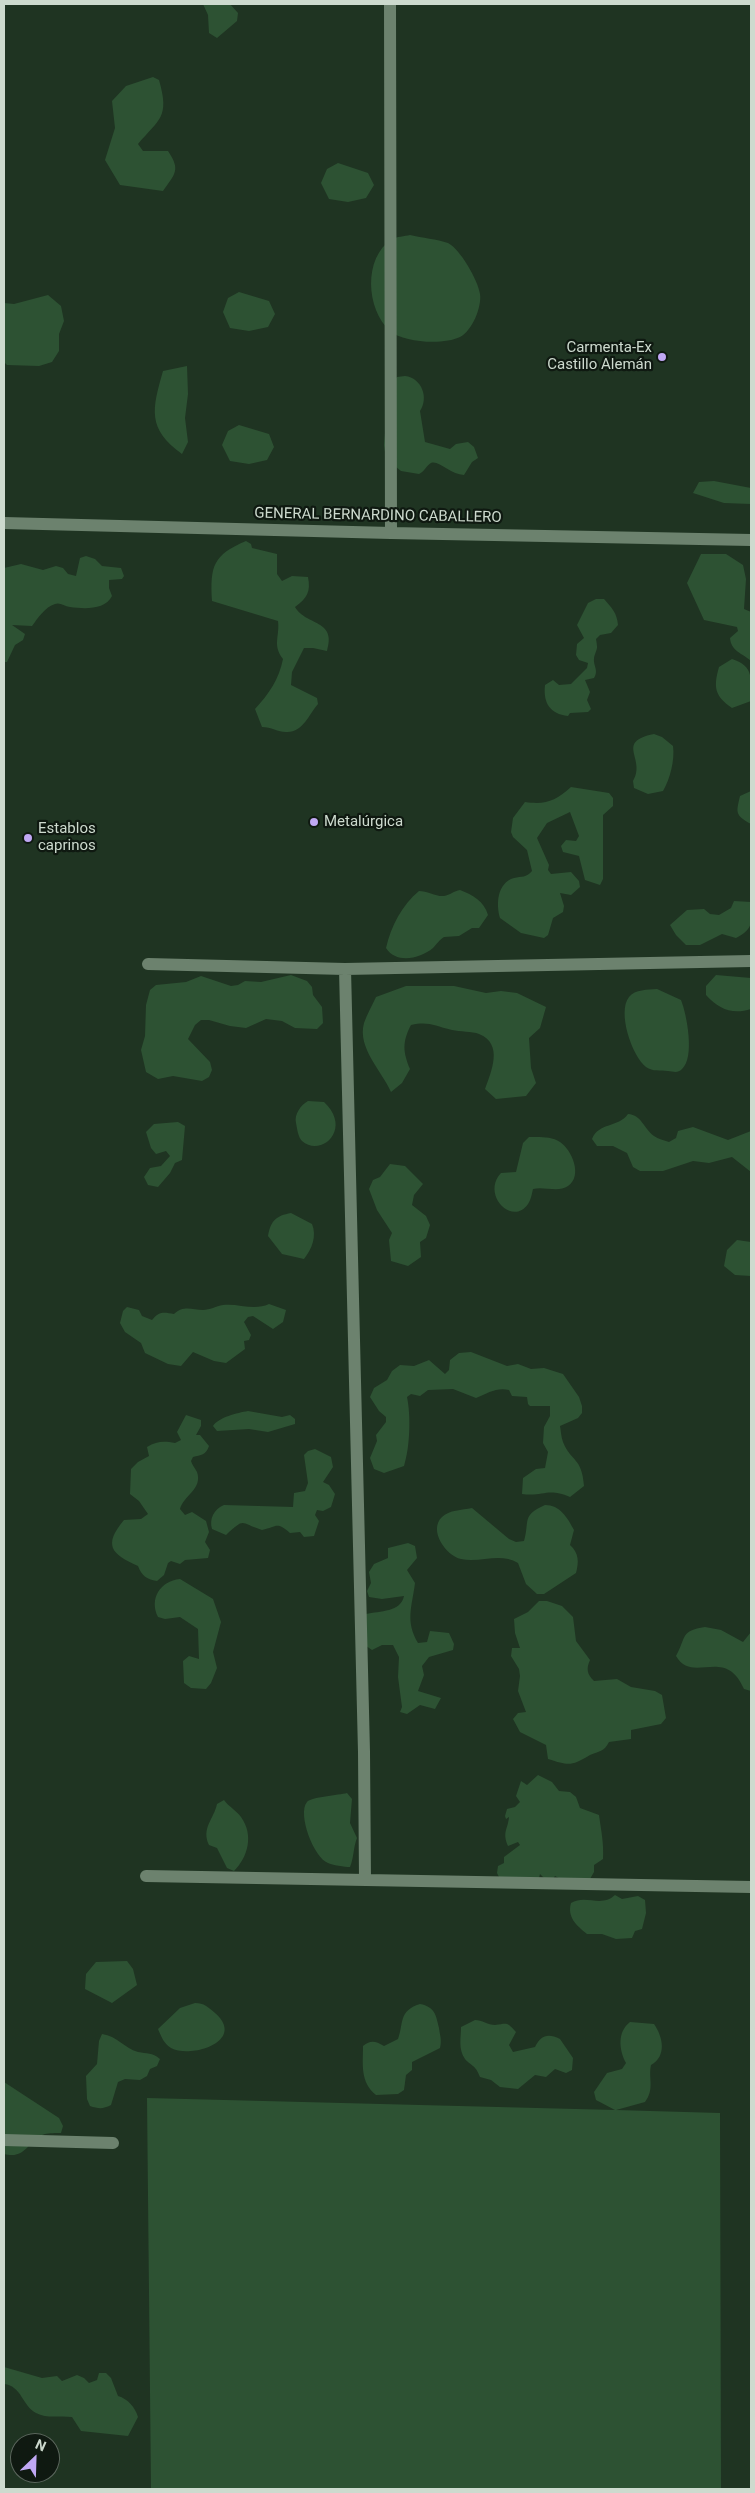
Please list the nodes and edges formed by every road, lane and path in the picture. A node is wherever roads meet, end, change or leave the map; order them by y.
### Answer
1 (390, 4) edge
2 (4, 523) edge
3 (391, 534) junction
4 (751, 540) edge
5 (751, 961) edge
6 (148, 964) dead end
7 (346, 969) junction
8 (146, 1876) dead end
9 (366, 1880) junction
10 (751, 1887) edge
11 (4, 2140) edge
12 (114, 2143) dead end

1 - 3 street
2 - 3 street, GENERAL BERNARDINO CABALLERO
3 - 4 street, GENERAL BERNARDINO CABALLERO
5 - 7 street
6 - 7 street
7 - 9 street
8 - 9 street
9 - 10 street
11 - 12 street

